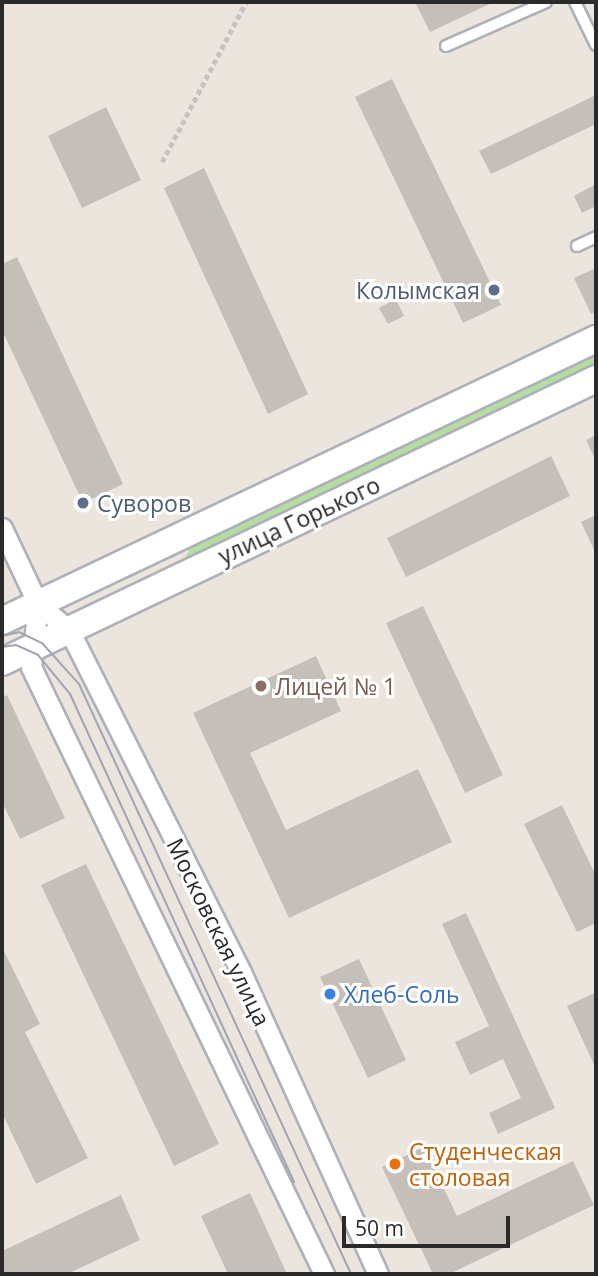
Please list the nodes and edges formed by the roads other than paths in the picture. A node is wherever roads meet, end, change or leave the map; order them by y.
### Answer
1 (546, 2) edge
2 (575, 2) edge
3 (596, 45) edge
4 (446, 46) dead end
5 (596, 237) edge
6 (577, 246) dead end
7 (596, 339) edge
8 (596, 379) edge
9 (2, 528) edge
10 (38, 604) junction
11 (2, 621) edge
12 (69, 629) junction
13 (28, 650) junction
14 (2, 662) edge
15 (324, 1274) edge
16 (377, 1274) edge

1 - 4 lane
2 - 3 lane
5 - 6 lane
7 - 10 main road, улица Горького
8 - 12 main road, улица Горького
9 - 10 street, Московская улица
10 - 11 main road, улица Горького
10 - 12 street, Московская улица
10 - 13 street
12 - 13 main road, улица Горького
12 - 16 street, Московская улица
13 - 14 main road, улица Горького
13 - 15 street

